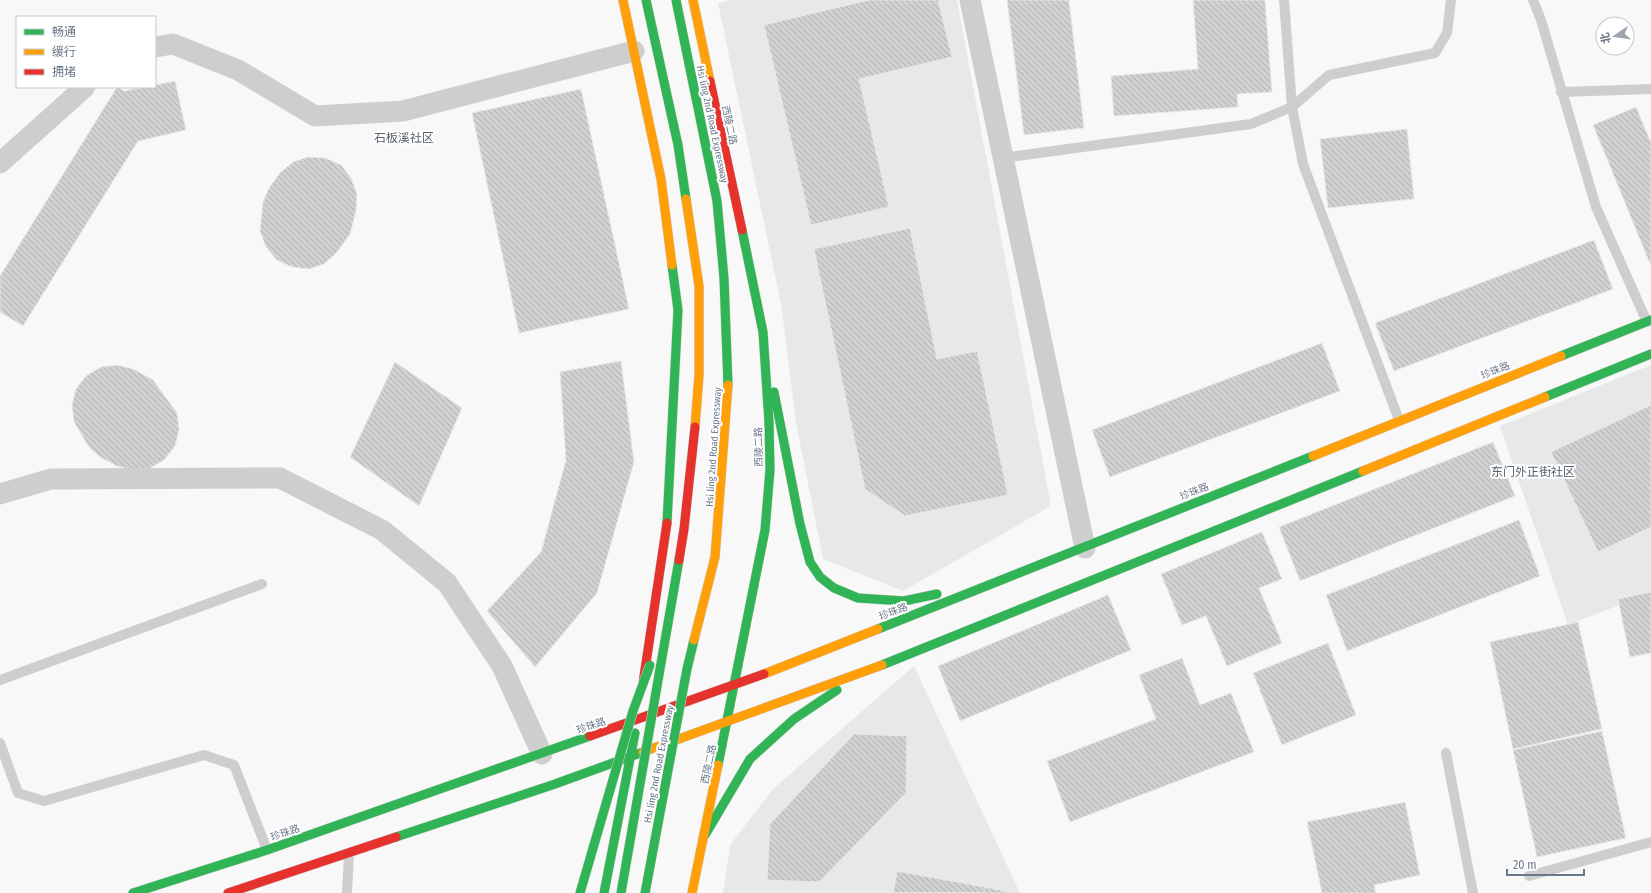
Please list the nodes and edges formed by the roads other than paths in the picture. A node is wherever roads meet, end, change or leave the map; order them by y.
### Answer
1 (623, 0) edge
2 (646, 0) edge
3 (676, 0) edge
4 (693, 0) edge
5 (970, 0) edge
6 (1284, 0) edge
7 (1451, 0) edge
8 (1533, 0) edge
9 (156, 47) edge
10 (634, 51) junction
11 (84, 88) edge
12 (1651, 89) edge
13 (1561, 92) junction
14 (1292, 107) junction
15 (1002, 158) junction
16 (0, 163) edge
17 (1649, 321) edge
18 (763, 332) junction
19 (1651, 354) edge
20 (1399, 420) junction
21 (0, 494) edge
22 (1085, 548) junction
23 (1023, 572) junction
24 (262, 584) dead end
25 (669, 611) junction
26 (865, 672) junction
27 (0, 680) edge
28 (735, 685) junction
29 (637, 721) junction
30 (728, 721) junction
31 (0, 743) edge
32 (1446, 753) dead end
33 (542, 754) junction
34 (631, 756) junction
35 (704, 836) junction
36 (1651, 842) edge
37 (267, 850) junction
38 (349, 854) junction
39 (1529, 876) dead end
40 (133, 893) edge
41 (228, 893) edge
42 (347, 893) edge
43 (580, 893) edge
44 (604, 893) edge
45 (621, 893) edge
46 (645, 893) edge
47 (692, 893) edge
48 (1473, 893) edge

1 - 10 main road
2 - 25 main road, Hsi ling 2nd Road Expressway, bridge
3 - 46 main road, Hsi ling 2nd Road Expressway, bridge
4 - 18 main road, 西陵二路
5 - 15 street
6 - 14 lane
7 - 14 lane
8 - 13 lane
9 - 10 street
10 - 29 main road
11 - 16 street
12 - 13 lane
13 - 17 lane
14 - 15 lane
14 - 20 lane
15 - 22 street
17 - 20 main road, 珍珠路
18 - 23 main road
18 - 28 main road, 西陵二路
19 - 26 main road
20 - 22 main road, 珍珠路
21 - 33 street
22 - 23 main road, 珍珠路
23 - 28 main road, 珍珠路
24 - 27 lane
25 - 43 main road, bridge
25 - 45 main road, Hsi ling 2nd Road Expressway, bridge
26 - 30 main road
26 - 35 main road
28 - 29 main road, 珍珠路
28 - 30 main road, 西陵二路
29 - 33 main road, 珍珠路
29 - 34 main road
30 - 34 main road
30 - 35 main road, 西陵二路
31 - 37 lane
32 - 48 lane
33 - 37 main road, 珍珠路
34 - 38 main road
34 - 44 main road
35 - 47 main road, 西陵二路
36 - 39 lane
37 - 40 main road, 珍珠路
38 - 41 main road
38 - 42 lane

